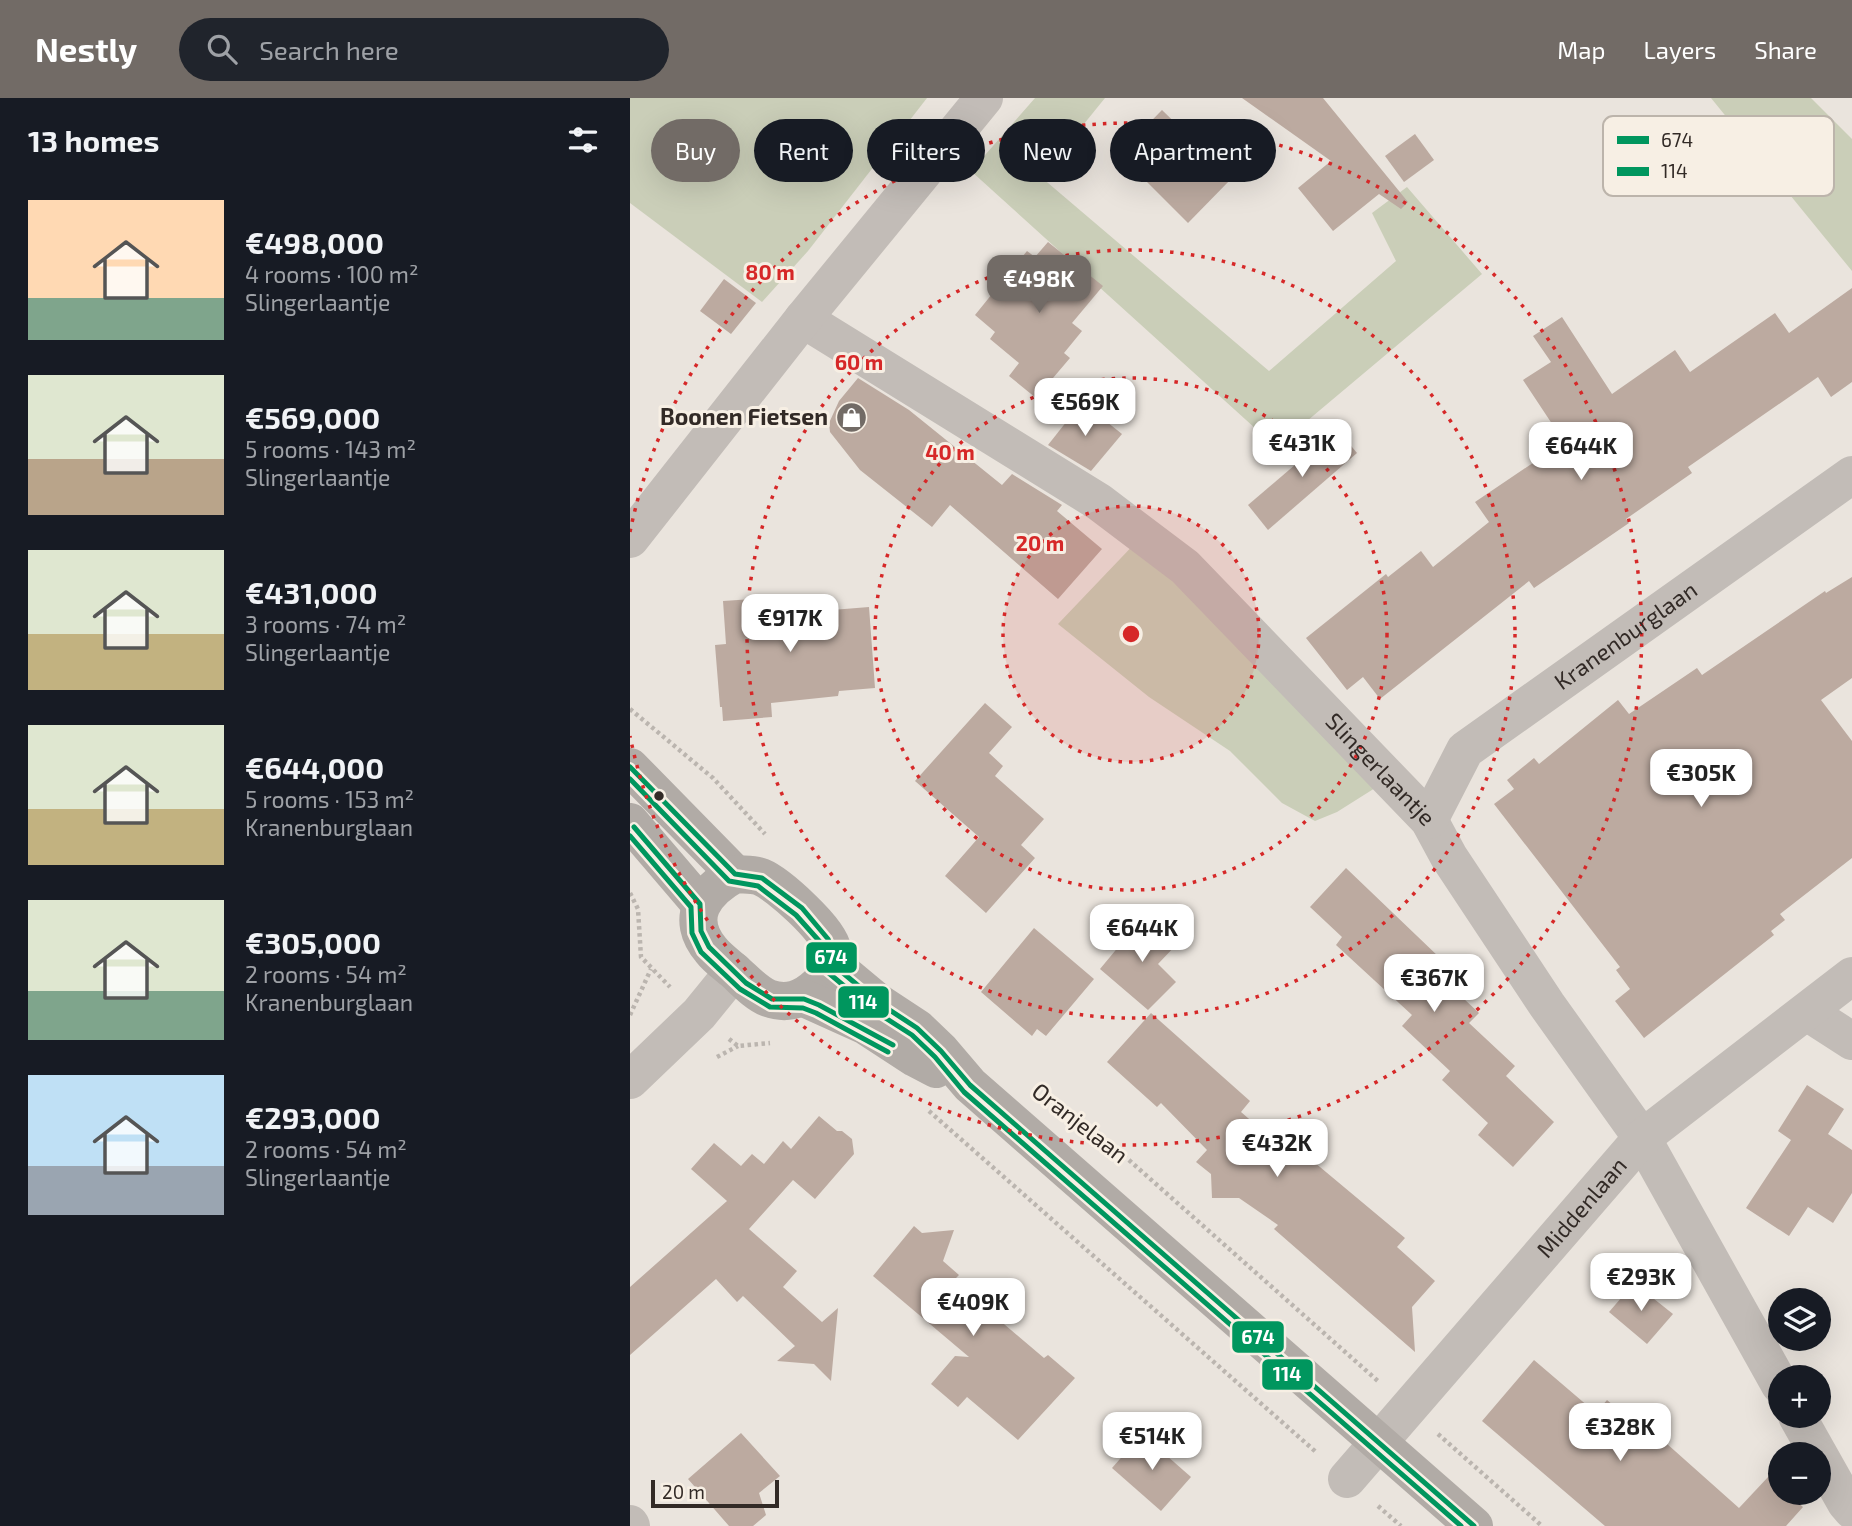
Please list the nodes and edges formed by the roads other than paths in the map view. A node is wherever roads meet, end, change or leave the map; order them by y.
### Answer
1 (984, 98) edge
2 (803, 319) junction
3 (1852, 475) edge
4 (630, 538) edge
5 (630, 767) edge
6 (1429, 820) junction
7 (630, 822) edge
8 (735, 874) junction
9 (701, 904) junction
10 (831, 963) junction
11 (734, 971) junction
12 (1852, 976) edge
13 (804, 998) junction
14 (1807, 1012) junction
15 (1852, 1041) edge
16 (630, 1080) edge
17 (970, 1085) junction
18 (1642, 1138) junction
19 (1769, 1365) edge
20 (1804, 1428) edge
21 (1379, 1442) junction
22 (1347, 1479) road end
23 (1852, 1510) edge
24 (1474, 1526) edge

1 - 2 street
2 - 4 street
2 - 6 street, Slingerlaantje
3 - 6 street, Kranenburglaan
5 - 8 main road
6 - 18 street, Slingerlaantje
7 - 9 main road
8 - 9 main road
8 - 10 main road
9 - 11 main road
10 - 13 main road
10 - 17 main road, Oranjelaan
11 - 13 main road
11 - 16 street
12 - 14 street, Middenlaan
13 - 17 main road, Oranjelaan
14 - 15 street
14 - 18 street, Middenlaan
17 - 21 main road, Oranjelaan
18 - 19 street, Slingerlaantje
18 - 21 street, Middenlaan
20 - 23 street
21 - 22 street, Middenlaan
21 - 24 main road, Oranjelaan

